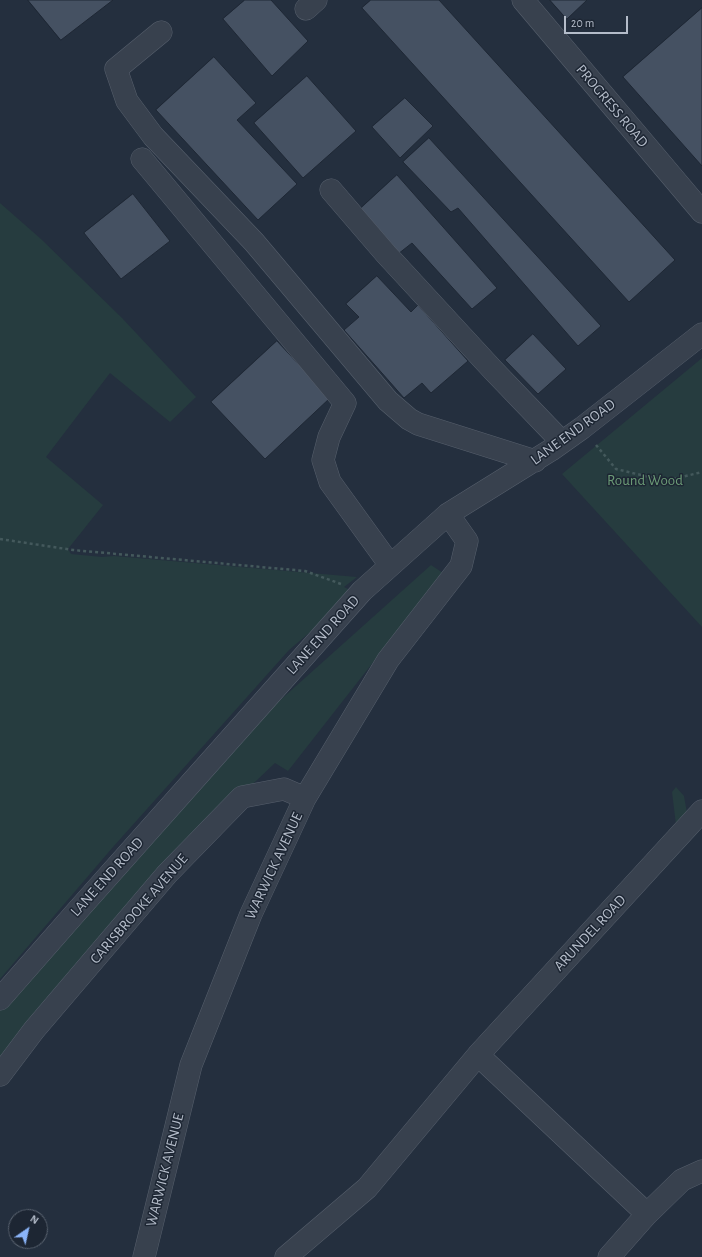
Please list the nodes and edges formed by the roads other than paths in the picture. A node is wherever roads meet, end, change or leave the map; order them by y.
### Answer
1 (523, 0) edge
2 (161, 32) dead end
3 (142, 159) dead end
4 (331, 190) dead end
5 (702, 212) edge
6 (702, 334) edge
7 (562, 442) junction
8 (535, 461) junction
9 (448, 514) junction
10 (390, 565) junction
11 (304, 798) junction
12 (702, 811) edge
13 (0, 999) edge
14 (478, 1055) junction
15 (0, 1075) edge
16 (702, 1171) edge
17 (647, 1214) junction
18 (144, 1257) edge
19 (286, 1257) edge
20 (609, 1257) edge

1 - 5 street, PROGRESS ROAD
2 - 8 street
3 - 10 street
4 - 7 street
6 - 7 street, LANE END ROAD
7 - 8 street, LANE END ROAD
8 - 9 street, LANE END ROAD
9 - 10 street, LANE END ROAD
9 - 11 street, WARWICK AVENUE
10 - 13 street, LANE END ROAD
11 - 15 street, CARISBROOKE AVENUE
11 - 18 street, WARWICK AVENUE
12 - 14 street, ARUNDEL ROAD
14 - 17 street
14 - 19 street, ARUNDEL ROAD
16 - 17 street
17 - 20 street

